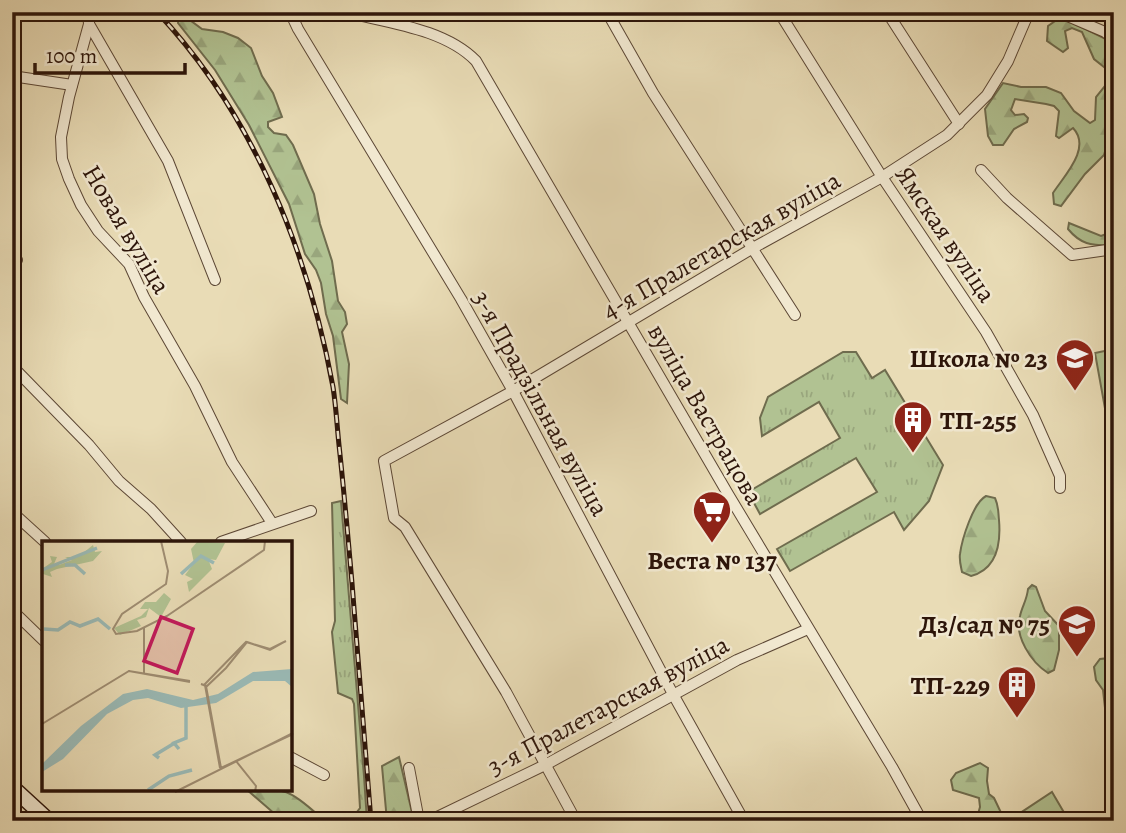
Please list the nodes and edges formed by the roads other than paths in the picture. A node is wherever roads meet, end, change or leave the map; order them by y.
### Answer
1 (88, 12) edge
2 (290, 12) edge
3 (345, 12) edge
4 (607, 12) edge
5 (779, 12) edge
6 (887, 12) edge
7 (1029, 12) edge
8 (1058, 12) edge
9 (89, 24) junction
10 (1114, 39) edge
11 (12, 76) edge
12 (72, 85) junction
13 (958, 124) junction
14 (981, 170) dead end
15 (882, 177) junction
16 (753, 248) junction
17 (1114, 249) edge
18 (215, 280) dead end
19 (795, 315) dead end
20 (629, 323) junction
21 (12, 366) edge
22 (513, 391) junction
23 (1060, 488) dead end
24 (311, 511) dead end
25 (12, 512) edge
26 (272, 523) junction
27 (44, 541) edge
28 (180, 541) edge
29 (224, 541) edge
30 (12, 610) edge
31 (808, 629) junction
32 (42, 639) edge
33 (674, 696) junction
34 (292, 758) edge
35 (547, 764) junction
36 (409, 768) dead end
37 (324, 775) dead end
38 (12, 788) edge
39 (49, 821) edge
40 (419, 821) edge
41 (429, 821) edge
42 (576, 821) edge
43 (744, 821) edge
44 (922, 821) edge

1 - 9 street, Новая вуліца
2 - 22 street, 3-я Прадзільная вуліца
3 - 20 street, вуліца Вастрацова
4 - 16 street
5 - 15 street, Ямская вуліца
6 - 13 street
7 - 13 street, 4-я Пралетарская вуліца
8 - 10 street
9 - 12 street, Новая вуліца
9 - 18 street
11 - 12 street
12 - 26 street, Новая вуліца
13 - 15 street, 4-я Пралетарская вуліца
14 - 17 street
15 - 16 street, 4-я Пралетарская вуліца
15 - 23 street, Ямская вуліца
16 - 19 street
16 - 20 street, 4-я Пралетарская вуліца
20 - 22 street, 4-я Пралетарская вуліца
20 - 31 street, вуліца Вастрацова
21 - 28 street
22 - 33 street, 3-я Прадзільная вуліца
22 - 35 street, 4-я Пралетарская вуліца
24 - 26 street
25 - 27 street
26 - 29 street
30 - 32 street
31 - 33 street, 3-я Пралетарская вуліца
31 - 44 street, вуліца Вастрацова
33 - 35 street, 3-я Пралетарская вуліца
33 - 43 street, 3-я Прадзільная вуліца
34 - 37 street
35 - 41 street, 3-я Пралетарская вуліца
35 - 42 street
36 - 40 street
38 - 39 main road

